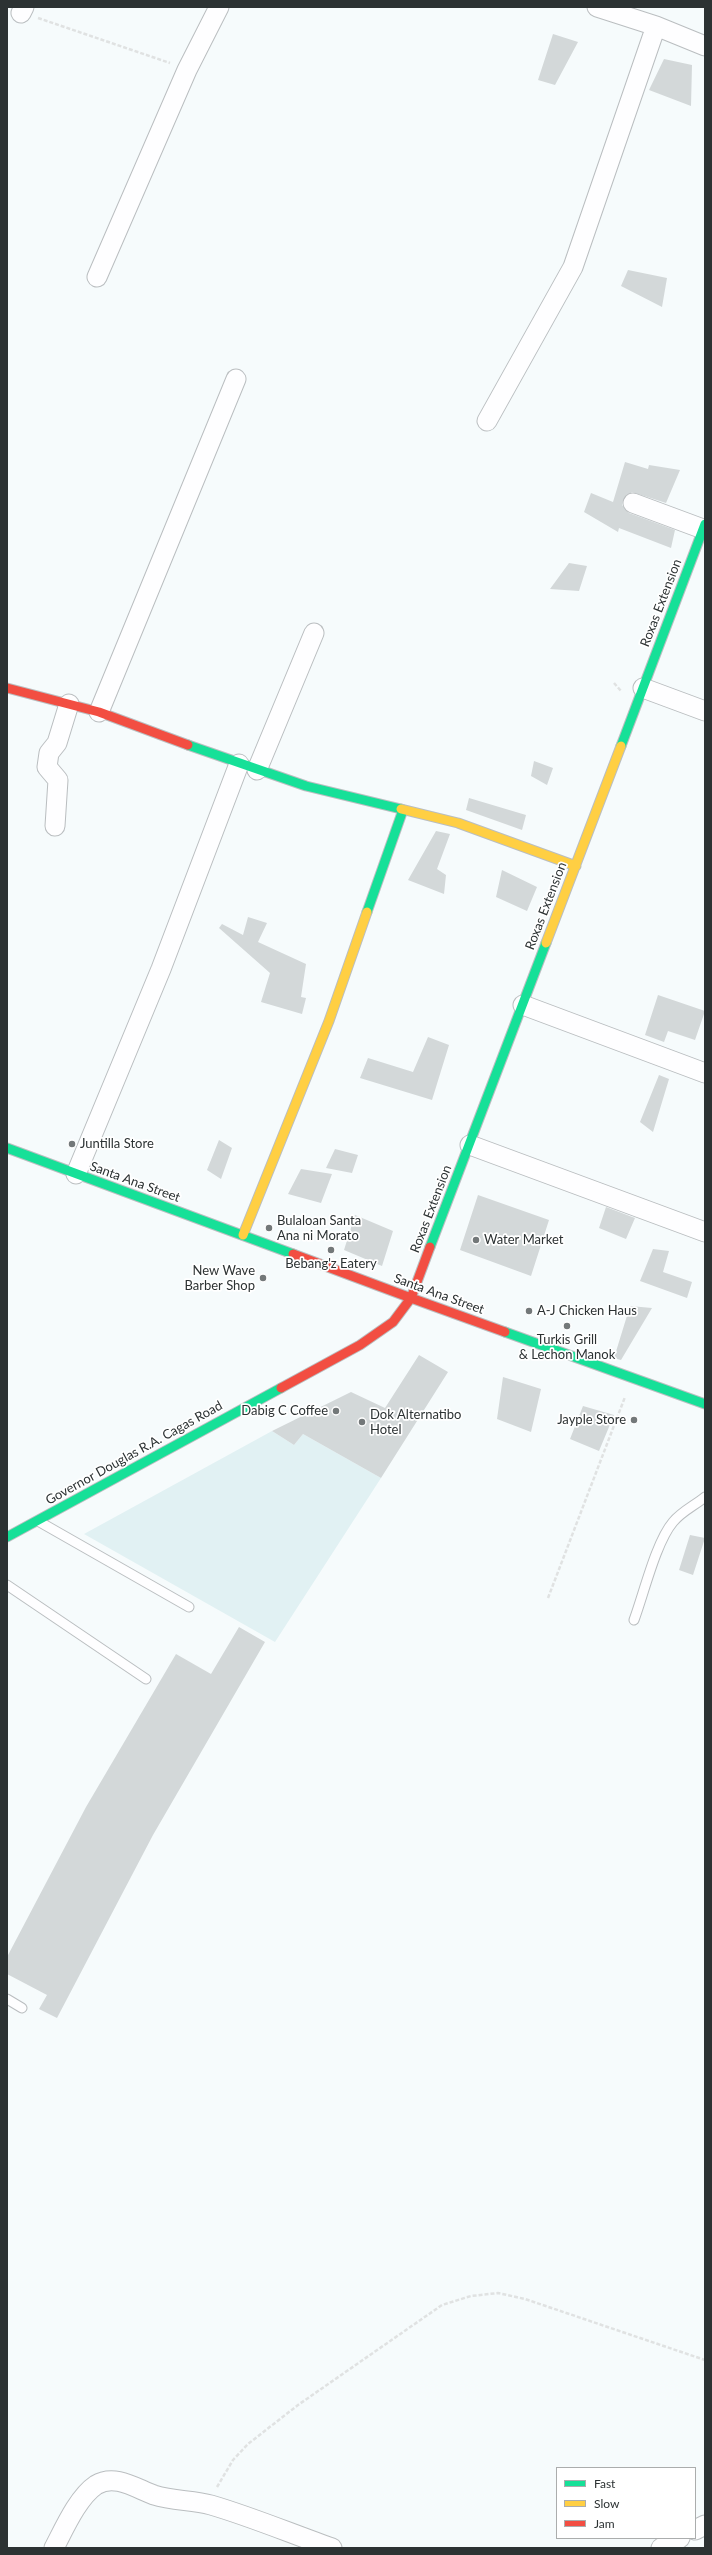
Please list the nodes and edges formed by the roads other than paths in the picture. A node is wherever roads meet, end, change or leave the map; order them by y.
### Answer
1 (219, 7) edge
2 (597, 7) edge
3 (656, 26) junction
4 (705, 46) edge
5 (97, 277) dead end
6 (236, 379) dead end
7 (487, 421) dead end
8 (633, 503) dead end
9 (704, 526) edge
10 (314, 633) dead end
11 (7, 688) edge
12 (643, 688) junction
13 (68, 704) junction
14 (705, 711) edge
15 (99, 712) junction
16 (239, 764) junction
17 (257, 770) junction
18 (403, 810) junction
19 (55, 826) dead end
20 (576, 866) junction
21 (523, 1005) junction
22 (705, 1073) edge
23 (470, 1145) junction
24 (7, 1148) edge
25 (76, 1174) junction
26 (705, 1232) edge
27 (243, 1236) junction
28 (412, 1298) junction
29 (705, 1404) edge
30 (705, 1497) edge
31 (37, 1520) junction
32 (7, 1537) edge
33 (7, 1585) edge
34 (189, 1607) dead end
35 (634, 1620) dead end
36 (146, 1679) dead end
37 (7, 1999) edge
38 (22, 2008) dead end
39 (705, 2525) edge
40 (696, 2530) edge
41 (678, 2539) edge
42 (54, 2548) edge
43 (332, 2548) edge
44 (661, 2548) edge

1 - 5 street
2 - 3 street
3 - 4 street
3 - 7 street
6 - 15 street
8 - 9 street
9 - 12 main road, Roxas Extension
10 - 17 street
11 - 13 main road
12 - 14 street
12 - 20 main road, Roxas Extension
13 - 15 main road
13 - 19 street
15 - 16 main road
16 - 17 main road
16 - 25 street
17 - 18 main road
18 - 20 main road
18 - 27 main road
20 - 21 main road, Roxas Extension
21 - 22 street
21 - 23 main road, Roxas Extension
23 - 26 street
23 - 28 main road, Roxas Extension
24 - 25 main road, Santa Ana Street
25 - 27 main road, Santa Ana Street
27 - 28 main road, Santa Ana Street
28 - 29 main road, Santa Ana Street
28 - 31 main road, Governor Douglas R.A. Cagas Road
30 - 35 lane
31 - 32 main road, Governor Douglas R.A. Cagas Road
31 - 34 lane
33 - 36 lane
37 - 38 lane
39 - 40 street
41 - 44 street
42 - 43 street

